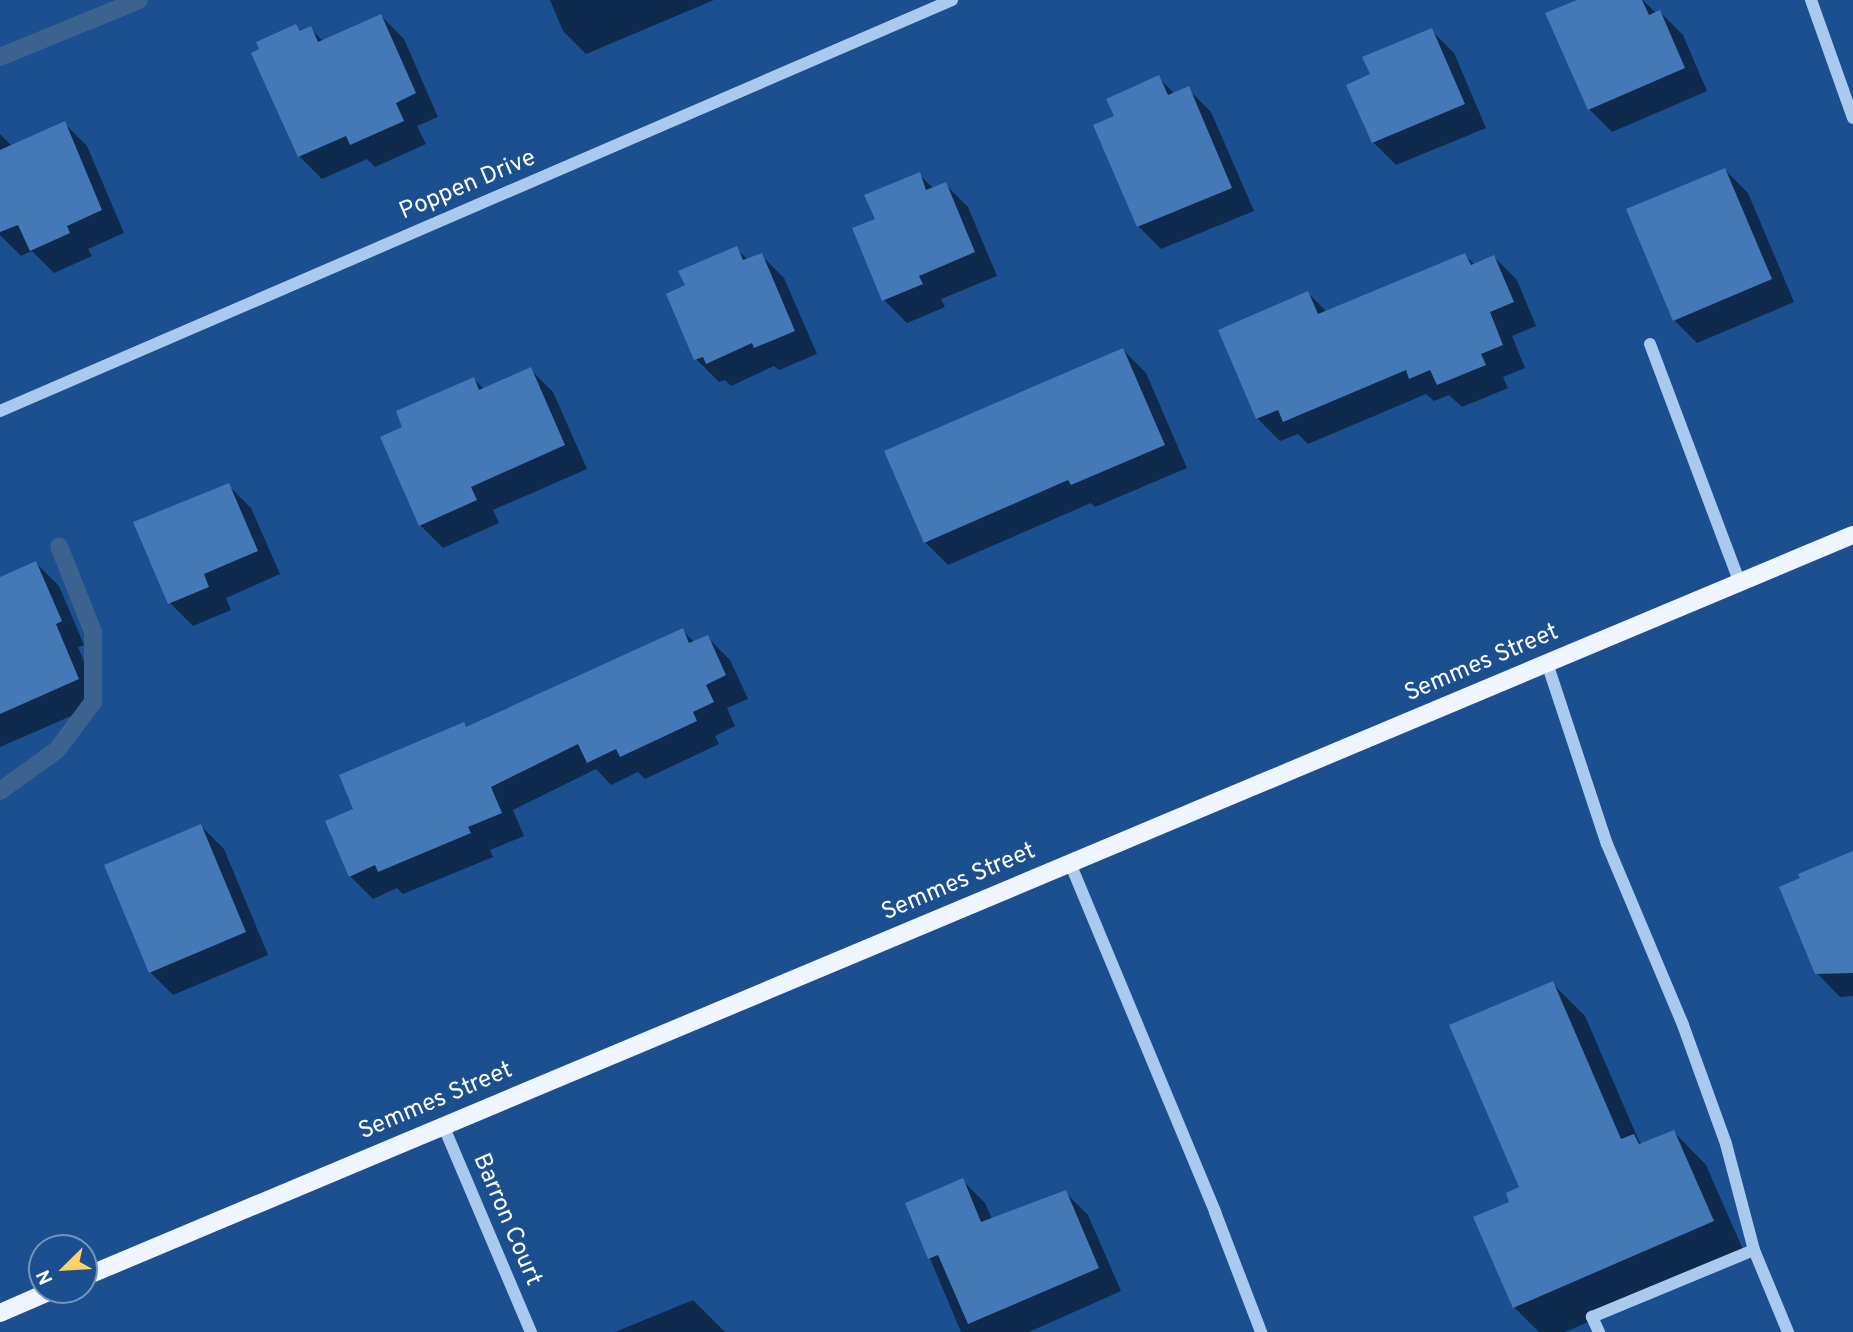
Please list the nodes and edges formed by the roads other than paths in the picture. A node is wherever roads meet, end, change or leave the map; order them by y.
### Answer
1 (952, 0) edge
2 (1811, 0) edge
3 (1853, 118) edge
4 (1650, 344) dead end
5 (0, 411) edge
6 (1853, 535) edge
7 (1740, 583) junction
8 (1547, 663) junction
9 (1070, 863) junction
10 (443, 1125) junction
11 (1754, 1250) junction
12 (98, 1271) edge
13 (28, 1301) edge
14 (0, 1313) edge
15 (531, 1332) edge
16 (1261, 1332) edge
17 (1599, 1332) edge
18 (1788, 1332) edge

1 - 5 street, Poppen Drive
2 - 3 street
4 - 7 street
6 - 7 main road, Semmes Street
7 - 8 main road, Semmes Street
8 - 9 main road, Semmes Street
8 - 11 street
9 - 10 main road, Semmes Street
9 - 16 street
10 - 12 main road, Semmes Street
10 - 15 street, Barron Court
11 - 17 street
11 - 18 street
13 - 14 main road

